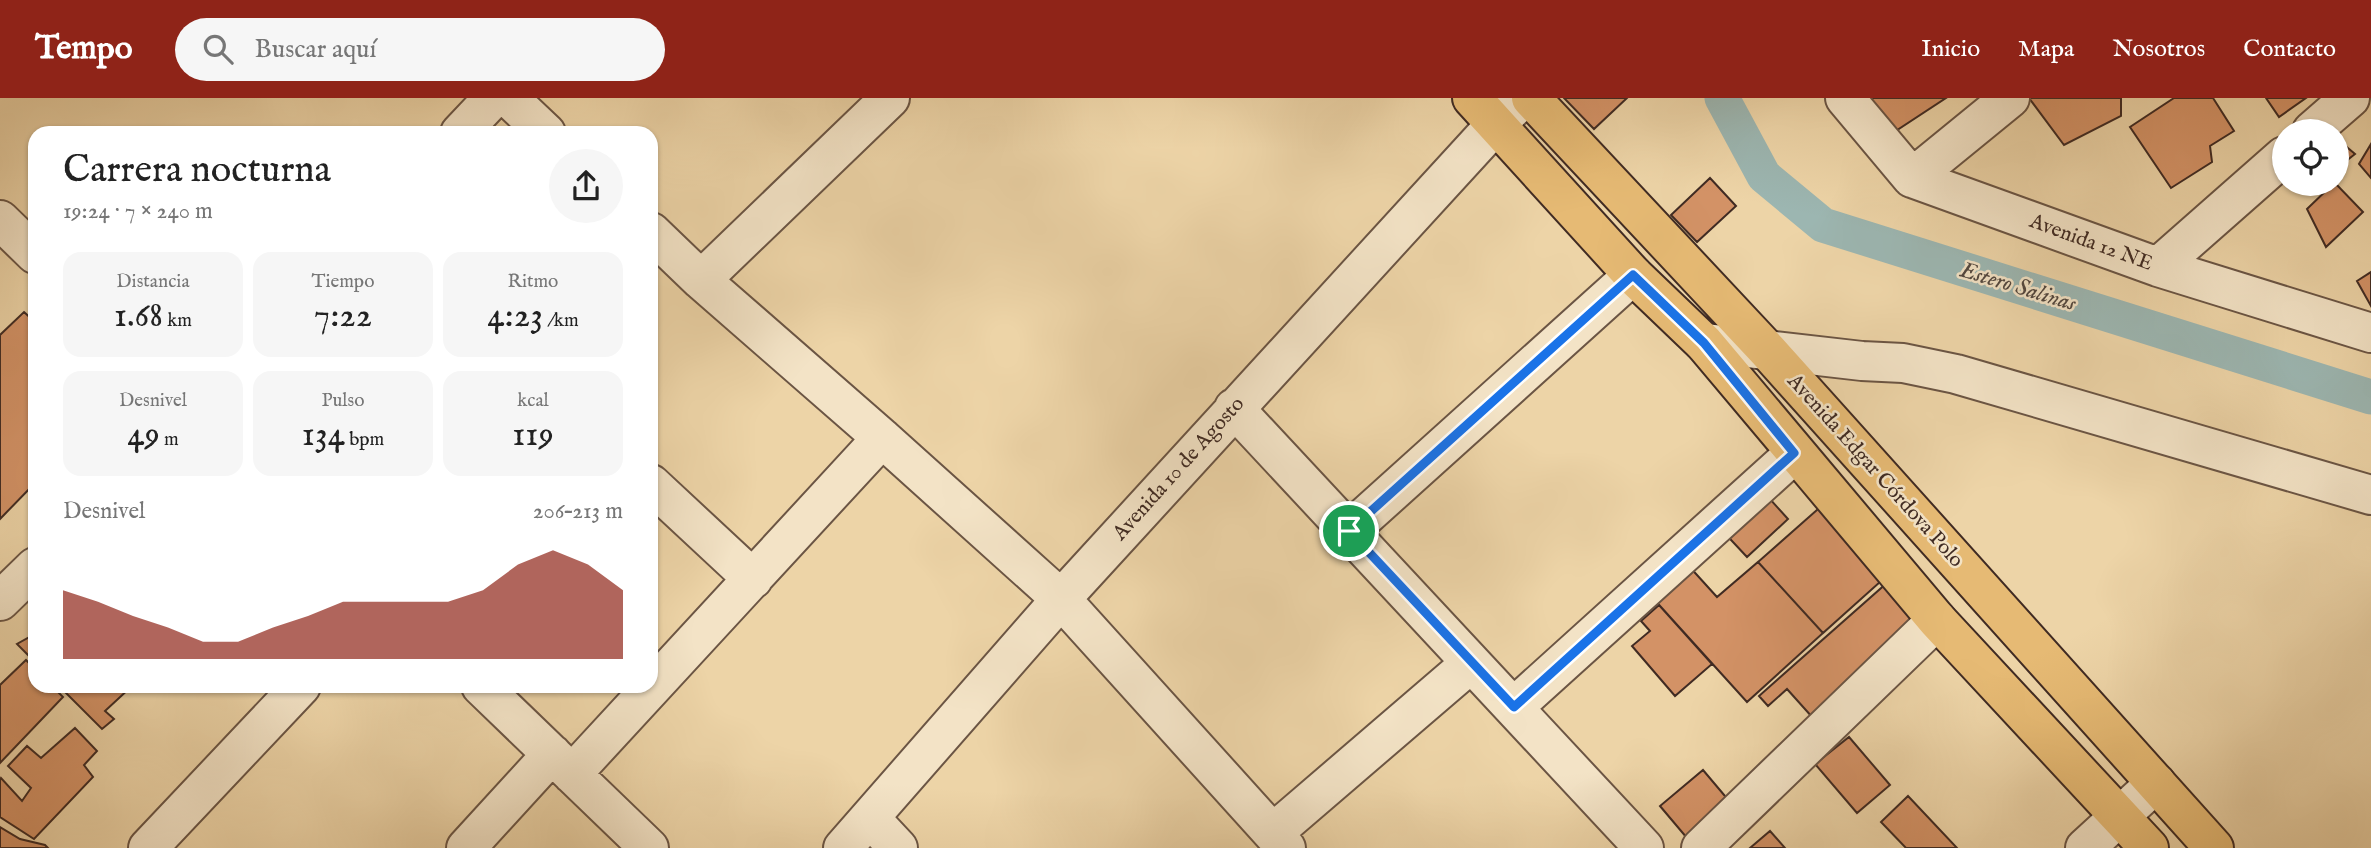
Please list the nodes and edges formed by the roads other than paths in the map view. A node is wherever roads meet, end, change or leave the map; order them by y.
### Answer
1 (493, 98) edge
2 (509, 98) edge
3 (890, 98) edge
4 (1523, 98) edge
5 (1531, 98) edge
6 (1845, 98) edge
7 (2010, 98) edge
8 (2350, 98) edge
9 (1484, 111) edge
10 (2326, 119) edge
11 (467, 126) edge
12 (539, 126) edge
13 (2272, 167) edge
14 (1912, 178) junction
15 (0, 220) edge
16 (658, 240) edge
17 (28, 247) edge
18 (2158, 267) junction
19 (1633, 275) junction
20 (701, 280) junction
21 (2371, 333) edge
22 (1704, 343) junction
23 (1767, 350) junction
24 (1234, 408) junction
25 (882, 438) junction
26 (1794, 453) junction
27 (658, 491) edge
28 (2371, 495) edge
29 (1349, 531) junction
30 (28, 574) edge
31 (753, 579) junction
32 (1061, 599) junction
33 (0, 601) edge
34 (1937, 620) junction
35 (1471, 663) junction
36 (658, 671) edge
37 (294, 693) edge
38 (488, 693) edge
39 (635, 693) edge
40 (1514, 707) junction
41 (562, 764) junction
42 (2155, 783) junction
43 (2119, 815) junction
44 (870, 818) junction
45 (1279, 841) edge
46 (148, 848) edge
47 (466, 848) edge
48 (649, 848) edge
49 (843, 848) edge
50 (898, 848) edge
51 (1644, 848) edge
52 (1701, 848) edge
53 (2085, 848) edge
54 (2149, 848) edge
55 (2214, 848) edge

1 - 11 street
2 - 12 street
3 - 20 street
4 - 9 street, Avenida 10 de Agosto
5 - 23 main road, Avenida Edgar Córdova Polo
6 - 14 street
7 - 14 street
8 - 10 street
9 - 19 main road
9 - 24 street, Avenida 10 de Agosto
13 - 18 street
14 - 18 street, Avenida 12 NE
15 - 17 street
16 - 20 street
18 - 21 street, Avenida 12 NE
19 - 22 main road
19 - 29 street
20 - 25 street
22 - 23 street
22 - 26 main road
23 - 28 street
23 - 42 main road, Avenida Edgar Córdova Polo
24 - 29 street
24 - 32 street, Avenida 10 de Agosto
25 - 31 street
25 - 32 street
26 - 34 main road
26 - 40 street
27 - 31 street
29 - 35 street
30 - 33 street
31 - 36 street
32 - 44 street, Avenida 10 de Agosto
32 - 45 street
34 - 43 main road
34 - 52 street
35 - 40 street
35 - 45 street
37 - 46 street
38 - 41 street
39 - 41 street
40 - 51 street
41 - 47 street
41 - 48 street
42 - 43 street
42 - 55 main road, Avenida Edgar Córdova Polo
43 - 53 street
43 - 54 main road
44 - 49 street, Avenida 10 de Agosto
44 - 50 street

